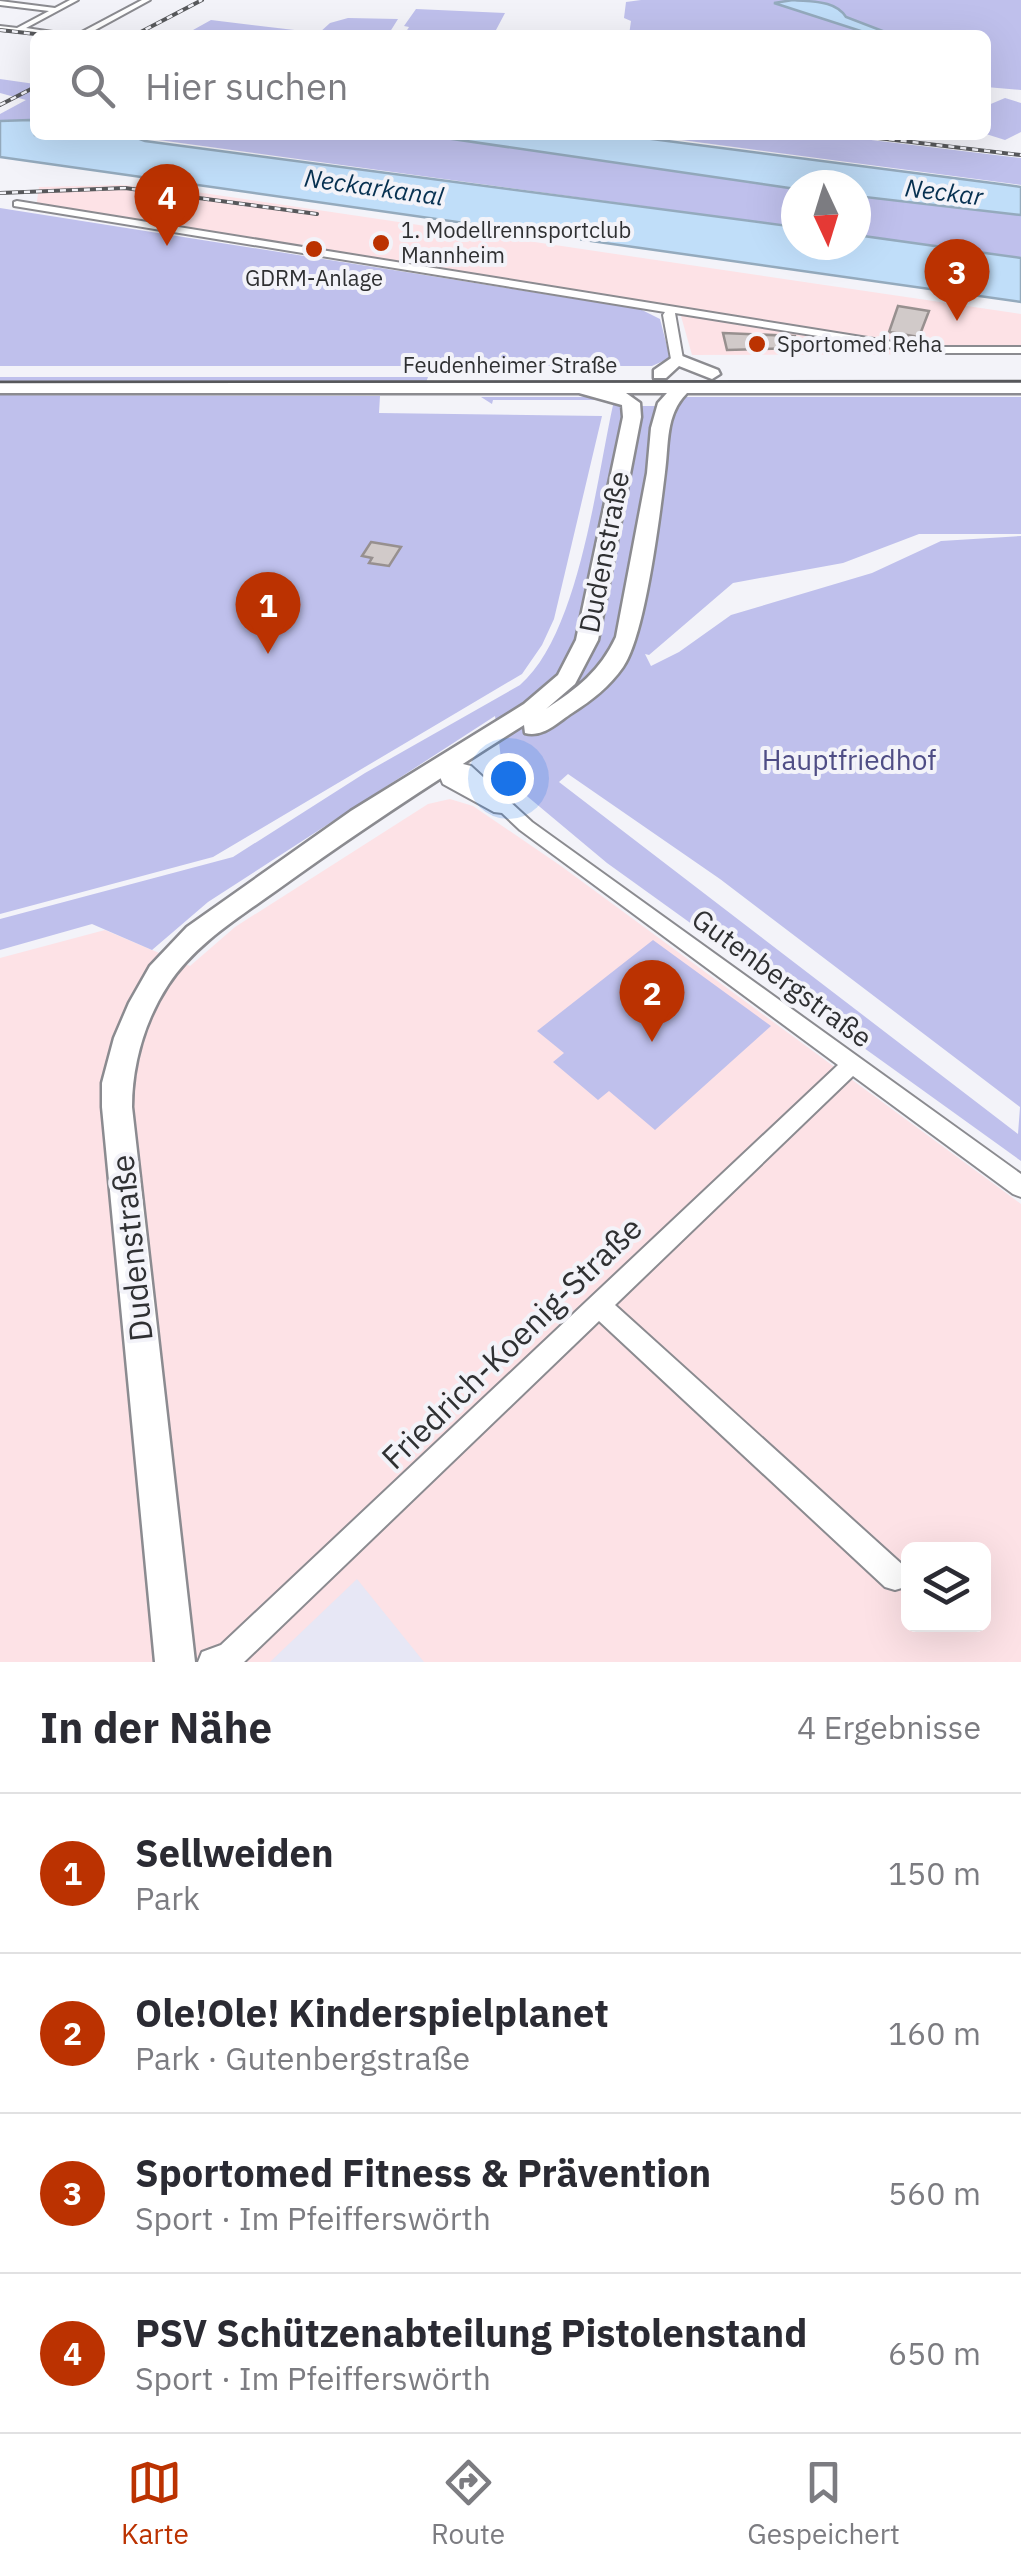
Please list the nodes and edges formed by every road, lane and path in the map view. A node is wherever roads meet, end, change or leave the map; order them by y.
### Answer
1 (75, 0) edge
2 (148, 0) edge
3 (0, 3) edge
4 (58, 10) junction
5 (0, 28) edge
6 (18, 30) junction
7 (90, 30) edge
8 (30, 31) edge
9 (17, 204) dead end
10 (671, 310) junction
11 (1021, 350) edge
12 (678, 359) junction
13 (0, 374) edge
14 (455, 374) junction
15 (600, 374) junction
16 (660, 374) junction
17 (712, 374) junction
18 (826, 374) junction
19 (1021, 374) edge
20 (0, 388) edge
21 (436, 388) junction
22 (578, 388) junction
23 (630, 388) junction
24 (684, 388) junction
25 (813, 388) junction
26 (1021, 388) edge
27 (660, 428) junction
28 (452, 772) junction
29 (852, 1064) junction
30 (1021, 1186) edge
31 (599, 1305) junction
32 (895, 1578) dead end
33 (176, 1662) edge
34 (212, 1662) edge

1 - 4 street
2 - 7 street
3 - 4 street
4 - 6 street
5 - 6 street
6 - 8 street
9 - 10 street
10 - 11 street
10 - 12 street
12 - 16 main road
12 - 17 main road
13 - 14 main road, Feudenheimer Straße
14 - 15 main road, Feudenheimer Straße
14 - 21 main road
15 - 16 main road, Feudenheimer Straße
15 - 23 main road
16 - 17 main road, Feudenheimer Straße
17 - 18 main road, Feudenheimer Straße
18 - 19 main road, Feudenheimer Straße
18 - 25 main road
20 - 21 main road, Feudenheimer Straße
21 - 22 main road, Feudenheimer Straße
22 - 23 main road, Feudenheimer Straße
22 - 28 main road, Dudenstraße
23 - 24 main road, Feudenheimer Straße
23 - 27 main road
24 - 25 main road, Feudenheimer Straße
24 - 27 main road, Dudenstraße
25 - 26 main road, Feudenheimer Straße
27 - 28 main road, Dudenstraße
28 - 29 street, Gutenbergstraße
28 - 33 main road, Dudenstraße
29 - 30 street, Gutenbergstraße
29 - 31 street, Friedrich-Koenig-Straße
31 - 32 street
31 - 34 street, Friedrich-Koenig-Straße

